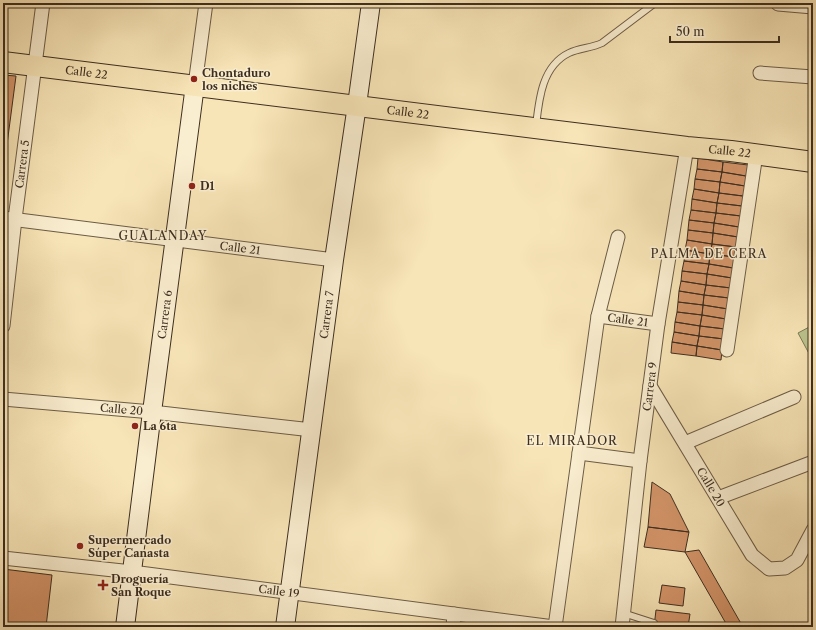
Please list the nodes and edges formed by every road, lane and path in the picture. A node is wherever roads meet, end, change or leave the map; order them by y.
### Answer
1 (43, 3) edge
2 (206, 3) edge
3 (371, 3) edge
4 (655, 3) edge
5 (778, 4) edge
6 (813, 7) edge
7 (3, 62) edge
8 (36, 67) junction
9 (760, 73) dead end
10 (813, 77) edge
11 (195, 85) junction
12 (358, 105) junction
13 (536, 128) junction
14 (687, 147) junction
15 (756, 154) junction
16 (813, 162) edge
17 (9, 219) edge
18 (618, 237) dead end
19 (175, 240) junction
20 (334, 260) junction
21 (598, 316) junction
22 (658, 324) junction
23 (3, 326) edge
24 (727, 350) dead end
25 (650, 386) junction
26 (794, 397) dead end
27 (3, 399) edge
28 (152, 412) junction
29 (312, 430) junction
30 (685, 443) junction
31 (579, 453) junction
32 (640, 461) junction
33 (813, 462) edge
34 (718, 498) junction
35 (813, 530) edge
36 (3, 558) edge
37 (132, 572) junction
38 (289, 593) junction
39 (623, 614) junction
40 (453, 621) edge
41 (125, 627) edge
42 (285, 627) edge
43 (554, 627) edge
44 (622, 627) edge
45 (644, 627) edge

1 - 8 street, Carrera 5
2 - 11 street, Carrera 6
3 - 12 main road, Carrera 7
4 - 13 lane
5 - 6 street
7 - 8 main road, Calle 22
8 - 11 main road, Calle 22
8 - 17 street, Carrera 5
9 - 10 street
11 - 12 main road, Calle 22
11 - 19 main road, Carrera 6
12 - 13 main road, Calle 22
12 - 20 main road, Carrera 7
13 - 14 main road, Calle 22
14 - 15 main road, Calle 22
14 - 22 street, Carrera 9
15 - 16 main road, Calle 22
15 - 24 street
17 - 19 street, Calle 21
17 - 23 street, Carrera 5
18 - 21 street
19 - 20 street, Calle 21
19 - 28 main road, Carrera 6
20 - 29 main road, Carrera 7
21 - 22 street, Calle 21
21 - 31 street
22 - 25 street, Carrera 9
25 - 30 street, Calle 20
25 - 32 street, Carrera 9
26 - 30 street
27 - 28 street, Calle 20
28 - 29 street, Calle 20
28 - 37 main road, Carrera 6
29 - 38 main road, Carrera 7
30 - 34 street, Calle 20
31 - 32 street
31 - 43 street
32 - 39 street, Carrera 9
33 - 34 street
34 - 35 street, Calle 20
36 - 37 street, Calle 19
37 - 38 street, Calle 19
37 - 41 main road, Carrera 6
38 - 40 street, Calle 19
38 - 42 main road, Carrera 7
39 - 44 street, Carrera 9
39 - 45 lane
40 - 43 street, Calle 19

